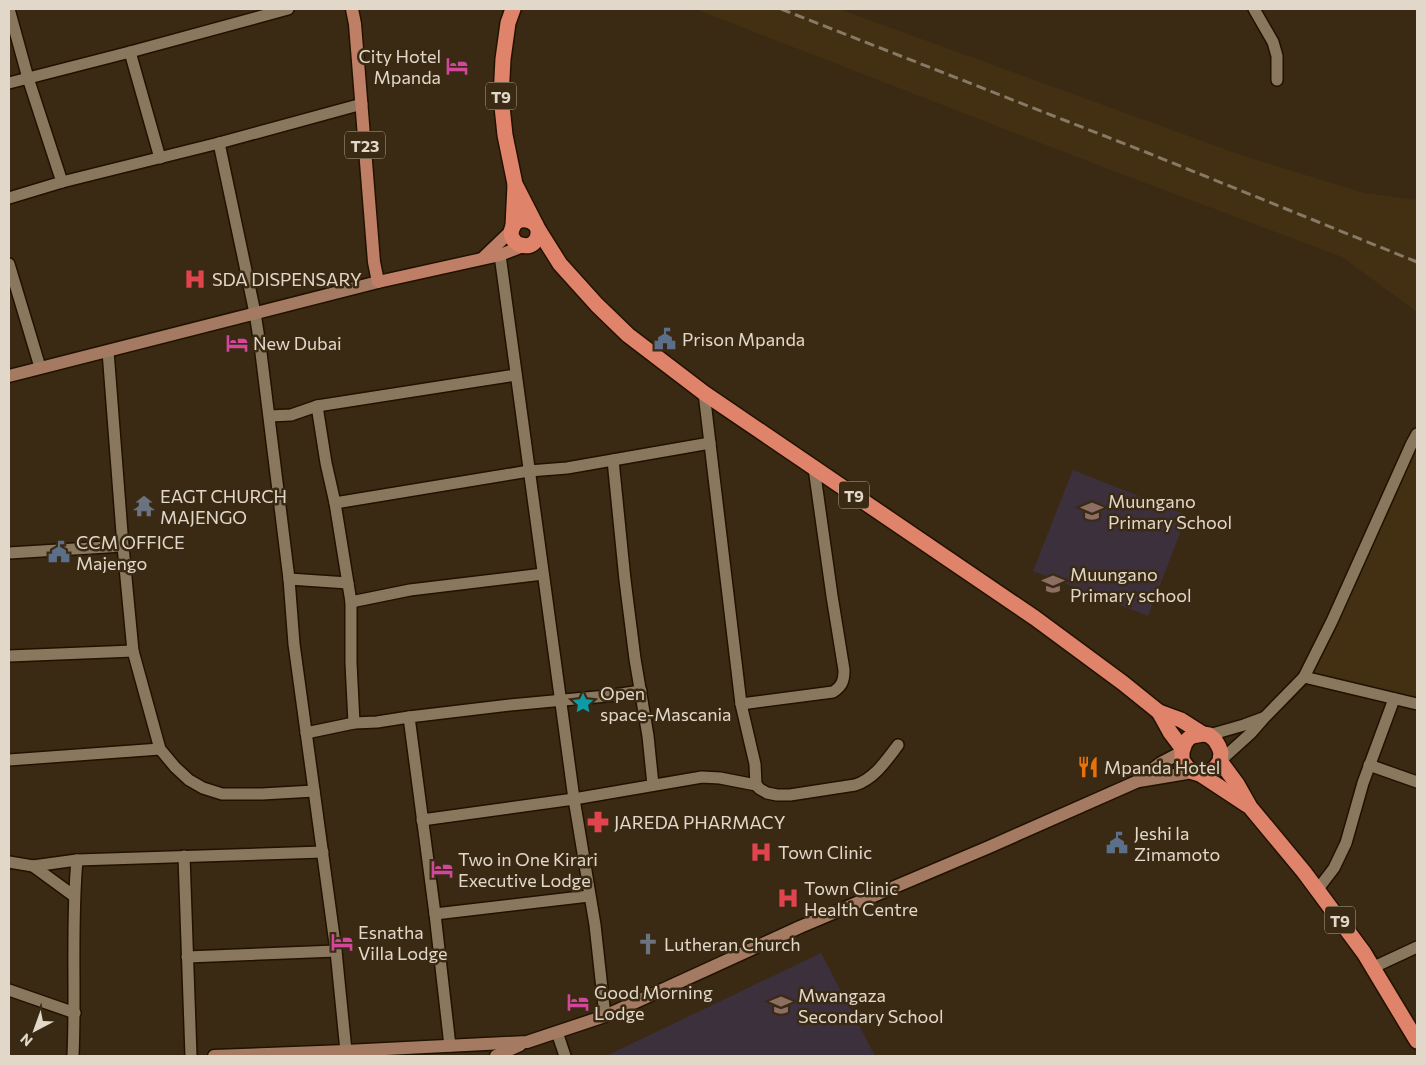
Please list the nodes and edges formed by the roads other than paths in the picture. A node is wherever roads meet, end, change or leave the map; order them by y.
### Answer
1 (9, 9) edge
2 (288, 9) edge
3 (352, 9) edge
4 (513, 9) edge
5 (1254, 9) edge
6 (130, 52) junction
7 (28, 78) junction
8 (1277, 80) dead end
9 (9, 83) edge
10 (362, 104) junction
11 (219, 143) junction
12 (160, 158) junction
13 (62, 182) junction
14 (515, 184) junction
15 (9, 198) edge
16 (537, 227) junction
17 (512, 228) junction
18 (526, 246) junction
19 (500, 255) junction
20 (483, 258) junction
21 (9, 264) edge
22 (560, 264) junction
23 (378, 282) junction
24 (255, 313) junction
25 (108, 351) junction
26 (40, 368) junction
27 (516, 375) junction
28 (9, 376) edge
29 (704, 393) junction
30 (317, 406) junction
31 (270, 416) junction
32 (1417, 434) edge
33 (710, 443) junction
34 (613, 460) junction
35 (814, 468) junction
36 (529, 471) junction
37 (335, 503) junction
38 (123, 546) junction
39 (9, 553) edge
40 (543, 574) junction
41 (289, 579) junction
42 (348, 583) junction
43 (350, 602) junction
44 (133, 651) junction
45 (9, 656) edge
46 (1304, 677) junction
47 (641, 691) junction
48 (560, 699) junction
49 (1394, 699) junction
50 (741, 704) junction
51 (1417, 704) edge
52 (1160, 712) junction
53 (409, 717) junction
54 (1265, 717) junction
55 (354, 723) junction
56 (306, 733) junction
57 (1206, 735) junction
58 (898, 745) dead end
59 (160, 749) junction
60 (1182, 750) junction
61 (9, 760) edge
62 (1220, 761) junction
63 (1369, 765) junction
64 (1197, 773) junction
65 (1136, 782) junction
66 (1417, 782) edge
67 (653, 785) junction
68 (756, 785) junction
69 (314, 791) junction
70 (574, 799) junction
71 (1250, 807) junction
72 (422, 820) junction
73 (323, 852) junction
74 (184, 856) junction
75 (77, 860) junction
76 (9, 862) edge
77 (33, 866) junction
78 (1318, 889) junction
79 (74, 896) junction
80 (589, 896) junction
81 (435, 914) junction
82 (1417, 947) edge
83 (336, 951) junction
84 (187, 957) junction
85 (1374, 968) junction
86 (9, 990) edge
87 (75, 1012) junction
88 (605, 1016) junction
89 (557, 1032) junction
90 (1417, 1041) edge
91 (527, 1042) junction
92 (450, 1046) junction
93 (346, 1051) junction
94 (73, 1056) edge
95 (190, 1056) edge
96 (214, 1056) edge
97 (496, 1056) edge
98 (565, 1056) edge

1 - 7 street
2 - 6 street
3 - 10 main road, T23
4 - 14 highway, T9
5 - 8 street
6 - 7 street
6 - 12 street
7 - 9 street
7 - 13 street
10 - 11 street
10 - 23 main road, T23
11 - 12 street
11 - 24 street
12 - 13 street
13 - 15 street
14 - 16 highway, T9
14 - 17 highway, T9
16 - 17 highway
16 - 18 highway
16 - 22 highway, T9
17 - 18 highway, T9
17 - 20 main road
18 - 19 main road
18 - 22 highway, T9
19 - 20 main road
19 - 27 street
20 - 23 main road
21 - 26 street
22 - 29 highway, T9
23 - 24 street
24 - 25 street
24 - 31 street
25 - 26 street
25 - 38 street
26 - 28 street
27 - 30 street
27 - 36 street
29 - 33 street
29 - 35 highway, T9
30 - 31 street
30 - 37 street
31 - 41 street
32 - 46 street
33 - 34 street
33 - 50 street
34 - 36 street
34 - 47 street
35 - 50 street
35 - 52 highway, T9
36 - 37 street
36 - 40 street
37 - 42 street
38 - 39 street
38 - 44 street
40 - 43 street
40 - 48 street
41 - 42 street
41 - 56 street
42 - 43 street
43 - 55 street
44 - 45 street
44 - 59 street
46 - 49 street
46 - 54 street
47 - 48 street
47 - 67 street
48 - 53 street
48 - 70 street
49 - 51 street
49 - 63 street
50 - 68 street
52 - 57 highway, T9
52 - 60 highway, T9
53 - 55 street
53 - 72 street
54 - 57 street
54 - 62 street
55 - 56 street
56 - 69 street
57 - 60 highway
57 - 62 highway, T9
58 - 68 street
59 - 61 street
59 - 69 street
60 - 64 highway, T9
60 - 65 street
62 - 64 highway
62 - 71 highway, T9
63 - 66 street
63 - 78 street
64 - 65 street
64 - 71 highway, T9
65 - 88 street
67 - 68 street
67 - 70 street
69 - 73 street
70 - 72 street
70 - 80 street
71 - 78 highway, T9
72 - 81 street
73 - 74 street
73 - 83 street
74 - 75 street
74 - 84 street
75 - 77 street
75 - 79 street
76 - 77 street
77 - 79 street
78 - 85 highway, T9
79 - 87 street
80 - 81 street
80 - 88 street
81 - 92 street
82 - 85 street
83 - 84 street
83 - 93 street
84 - 95 street
85 - 90 highway, T9
86 - 87 street
87 - 94 street
88 - 89 street
89 - 91 street
89 - 98 street
91 - 92 street
91 - 97 street
92 - 93 street
93 - 96 street

